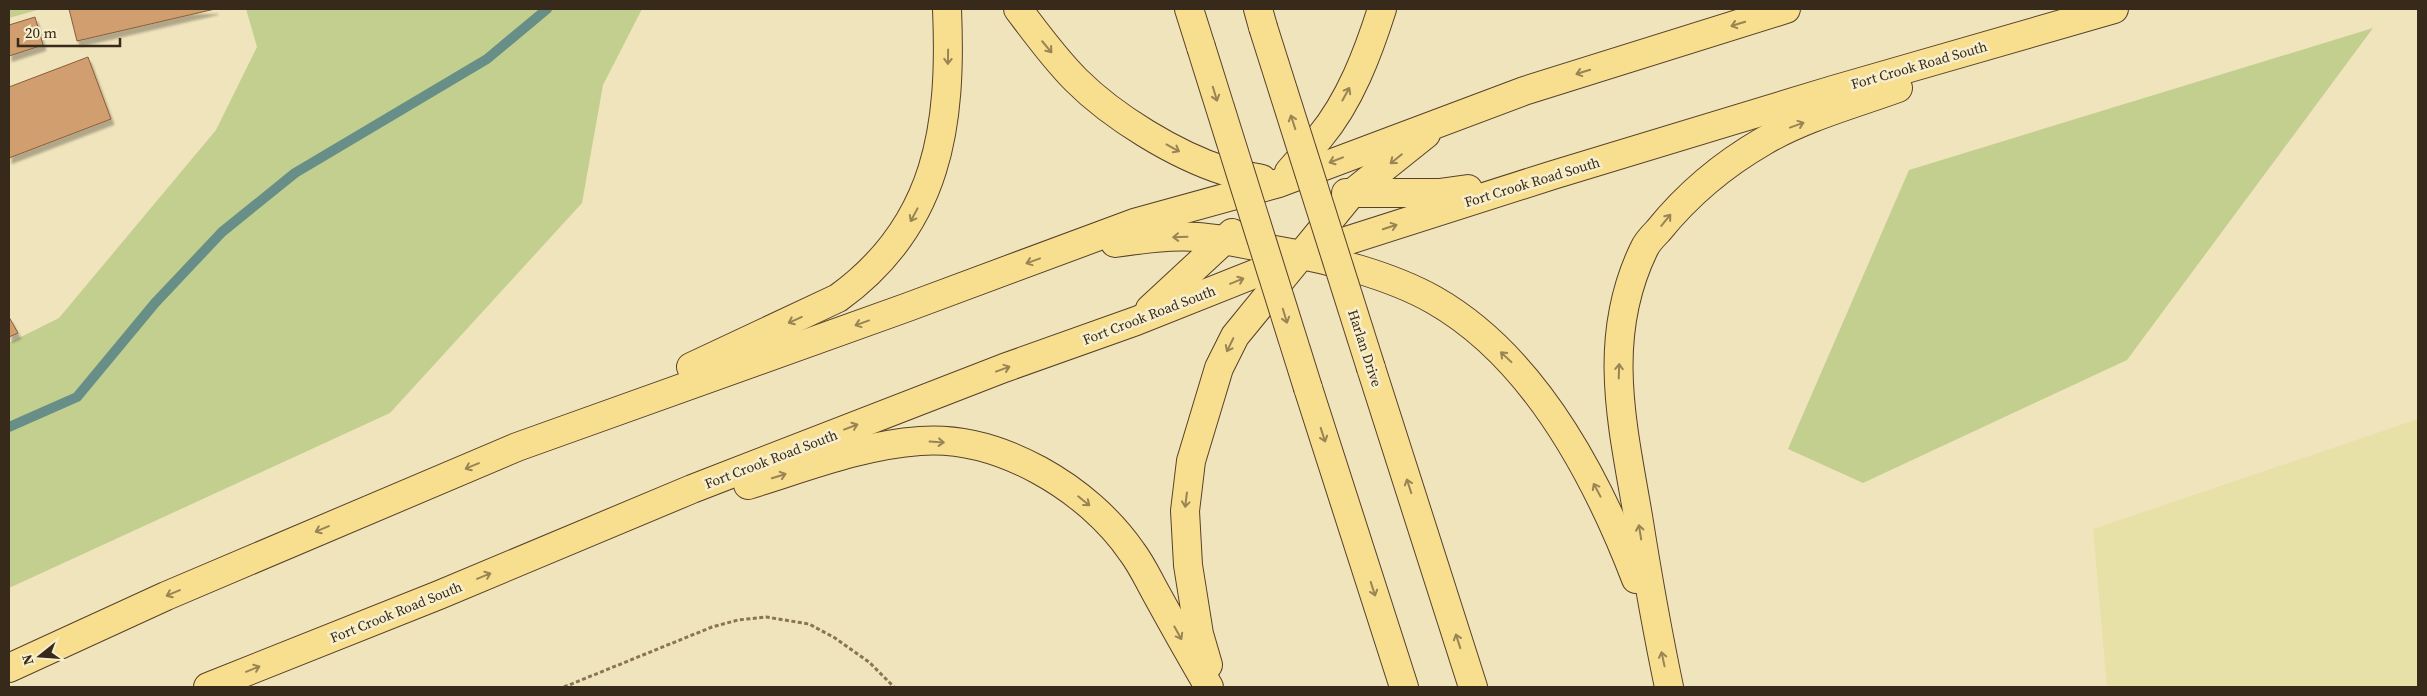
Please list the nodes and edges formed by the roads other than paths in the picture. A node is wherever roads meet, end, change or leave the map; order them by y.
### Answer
1 (947, 9) edge
2 (1018, 9) edge
3 (1189, 9) edge
4 (1382, 9) edge
5 (1780, 9) edge
6 (1785, 9) edge
7 (2114, 9) edge
8 (1260, 18) edge
9 (1447, 118) junction
10 (1553, 175) junction
11 (1278, 183) junction
12 (1351, 194) junction
13 (1224, 241) junction
14 (1062, 250) junction
15 (1302, 255) junction
16 (1136, 321) junction
17 (517, 446) junction
18 (582, 536) junction
19 (1657, 632) junction
20 (9, 668) edge
21 (208, 687) edge
22 (1208, 687) edge
23 (1214, 687) edge
24 (1404, 687) edge
25 (1473, 687) edge
26 (1669, 687) edge

1 -> 17 main road
2 -> 11 main road
3 -> 24 main road, bridge
11 -> 4 main road
5 - 6 main road
6 -> 9 main road
7 - 10 main road, Fort Crook Road South
19 -> 7 main road
25 -> 8 main road, Harlan Drive, bridge
9 -> 11 main road
9 -> 12 main road
10 - 12 main road
15 -> 10 main road, Fort Crook Road South
11 - 12 main road
11 - 13 main road
11 - 14 main road
12 - 15 main road
13 -> 14 main road
13 - 15 main road
13 - 16 main road
14 -> 17 main road
16 -> 15 main road, Fort Crook Road South
19 -> 15 main road
15 -> 23 main road
18 -> 16 main road, Fort Crook Road South
17 -> 20 main road
21 -> 18 main road, Fort Crook Road South
18 -> 22 main road
26 -> 19 main road

